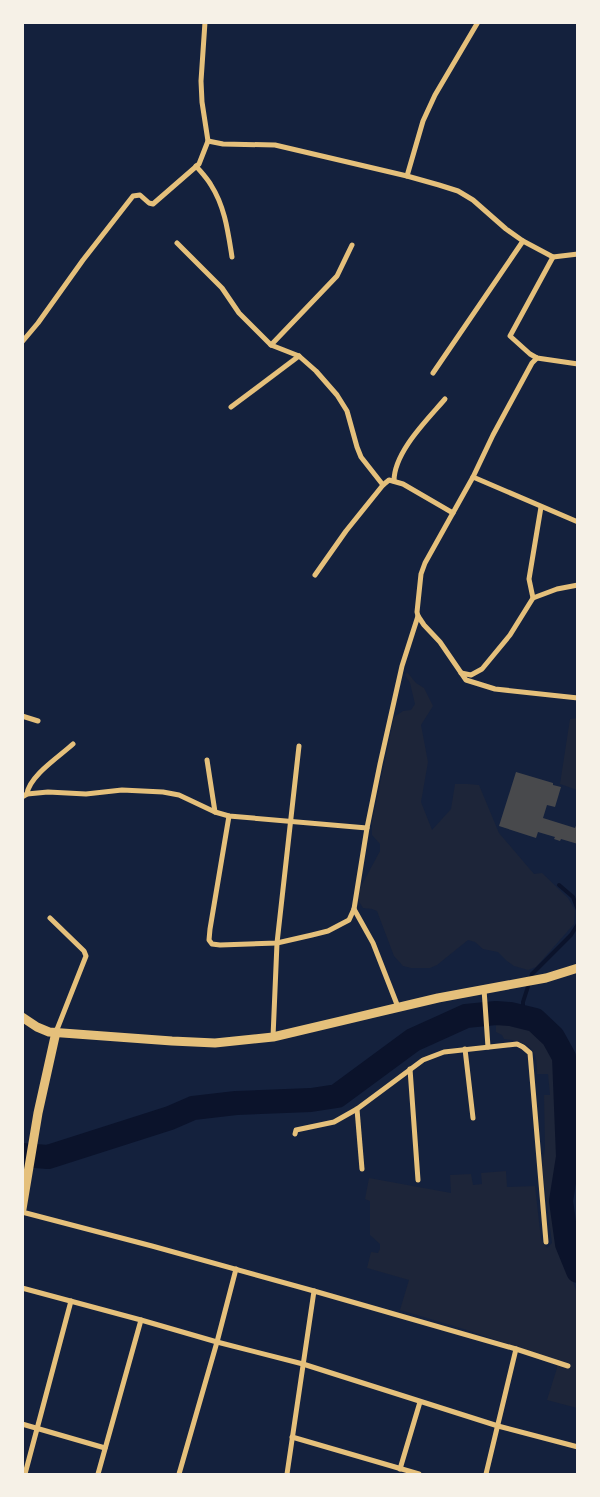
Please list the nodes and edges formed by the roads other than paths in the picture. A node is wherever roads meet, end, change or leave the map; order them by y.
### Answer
1 (205, 22) edge
2 (478, 22) edge
3 (208, 141) junction
4 (196, 166) junction
5 (407, 176) junction
6 (523, 241) junction
7 (177, 243) dead end
8 (352, 245) dead end
9 (578, 254) edge
10 (232, 257) dead end
11 (553, 257) junction
12 (22, 342) edge
13 (271, 345) junction
14 (299, 356) junction
15 (537, 358) junction
16 (578, 364) edge
17 (433, 373) dead end
18 (445, 399) dead end
19 (231, 407) dead end
20 (474, 477) junction
21 (394, 480) junction
22 (383, 485) junction
23 (541, 507) junction
24 (453, 513) junction
25 (578, 522) edge
26 (315, 575) dead end
27 (578, 585) edge
28 (532, 598) junction
29 (418, 616) junction
30 (460, 673) junction
31 (578, 698) edge
32 (22, 716) edge
33 (38, 721) dead end
34 (73, 744) dead end
35 (299, 746) dead end
36 (207, 760) dead end
37 (25, 796) edge
38 (215, 812) junction
39 (229, 816) junction
40 (291, 822) junction
41 (367, 828) junction
42 (354, 909) junction
43 (50, 918) dead end
44 (277, 943) junction
45 (578, 968) edge
46 (484, 993) junction
47 (398, 1007) junction
48 (22, 1017) edge
49 (56, 1032) junction
50 (273, 1037) junction
51 (488, 1047) junction
52 (465, 1049) junction
53 (410, 1069) junction
54 (357, 1109) junction
55 (473, 1118) dead end
56 (294, 1134) dead end
57 (362, 1169) dead end
58 (418, 1180) dead end
59 (22, 1211) edge
60 (546, 1242) dead end
61 (236, 1269) junction
62 (22, 1288) edge
63 (314, 1291) junction
64 (71, 1301) junction
65 (141, 1320) junction
66 (217, 1342) junction
67 (516, 1349) junction
68 (303, 1364) junction
69 (568, 1366) dead end
70 (420, 1402) junction
71 (22, 1424) edge
72 (498, 1426) junction
73 (37, 1428) junction
74 (292, 1437) junction
75 (578, 1447) edge
76 (105, 1448) junction
77 (400, 1469) junction
78 (25, 1474) edge
79 (98, 1474) edge
80 (180, 1474) edge
81 (286, 1474) edge
82 (420, 1474) edge
83 (486, 1474) edge

1 - 3 street
2 - 5 street
3 - 4 street
3 - 5 street
4 - 10 street
4 - 12 street
5 - 6 street
6 - 11 street
6 - 17 street
7 - 13 street
8 - 13 street
9 - 11 street
11 - 15 street
13 - 14 street
14 - 19 street
14 - 22 street
15 - 16 street
15 - 20 street
18 - 21 street
20 - 23 street
20 - 24 street
21 - 22 street
21 - 24 street
22 - 26 street
23 - 25 street
23 - 28 street
24 - 29 street
27 - 28 street
28 - 30 street
29 - 30 street
29 - 41 street
30 - 31 street
32 - 33 street
34 - 37 street
35 - 40 street
36 - 38 street
37 - 38 street
38 - 39 street
39 - 40 street
39 - 44 street
40 - 41 street
40 - 44 street
41 - 42 street
42 - 44 street
42 - 47 street
43 - 49 street
44 - 50 street
45 - 46 street
46 - 47 street
46 - 51 street
47 - 50 street
48 - 49 street
49 - 50 street
49 - 59 street
51 - 52 street
51 - 60 street
52 - 53 street
52 - 55 street
53 - 54 street
53 - 58 street
54 - 56 street
54 - 57 street
59 - 61 street
61 - 63 street
61 - 66 street
62 - 64 street
63 - 67 street
63 - 68 street
64 - 65 street
64 - 73 street
65 - 66 street
65 - 76 street
66 - 68 street
66 - 80 street
67 - 69 street
67 - 72 street
68 - 70 street
68 - 74 street
70 - 72 street
70 - 77 street
71 - 73 street
72 - 75 street
72 - 83 street
73 - 76 street
73 - 78 street
74 - 77 street
74 - 81 street
76 - 79 street
77 - 82 street

